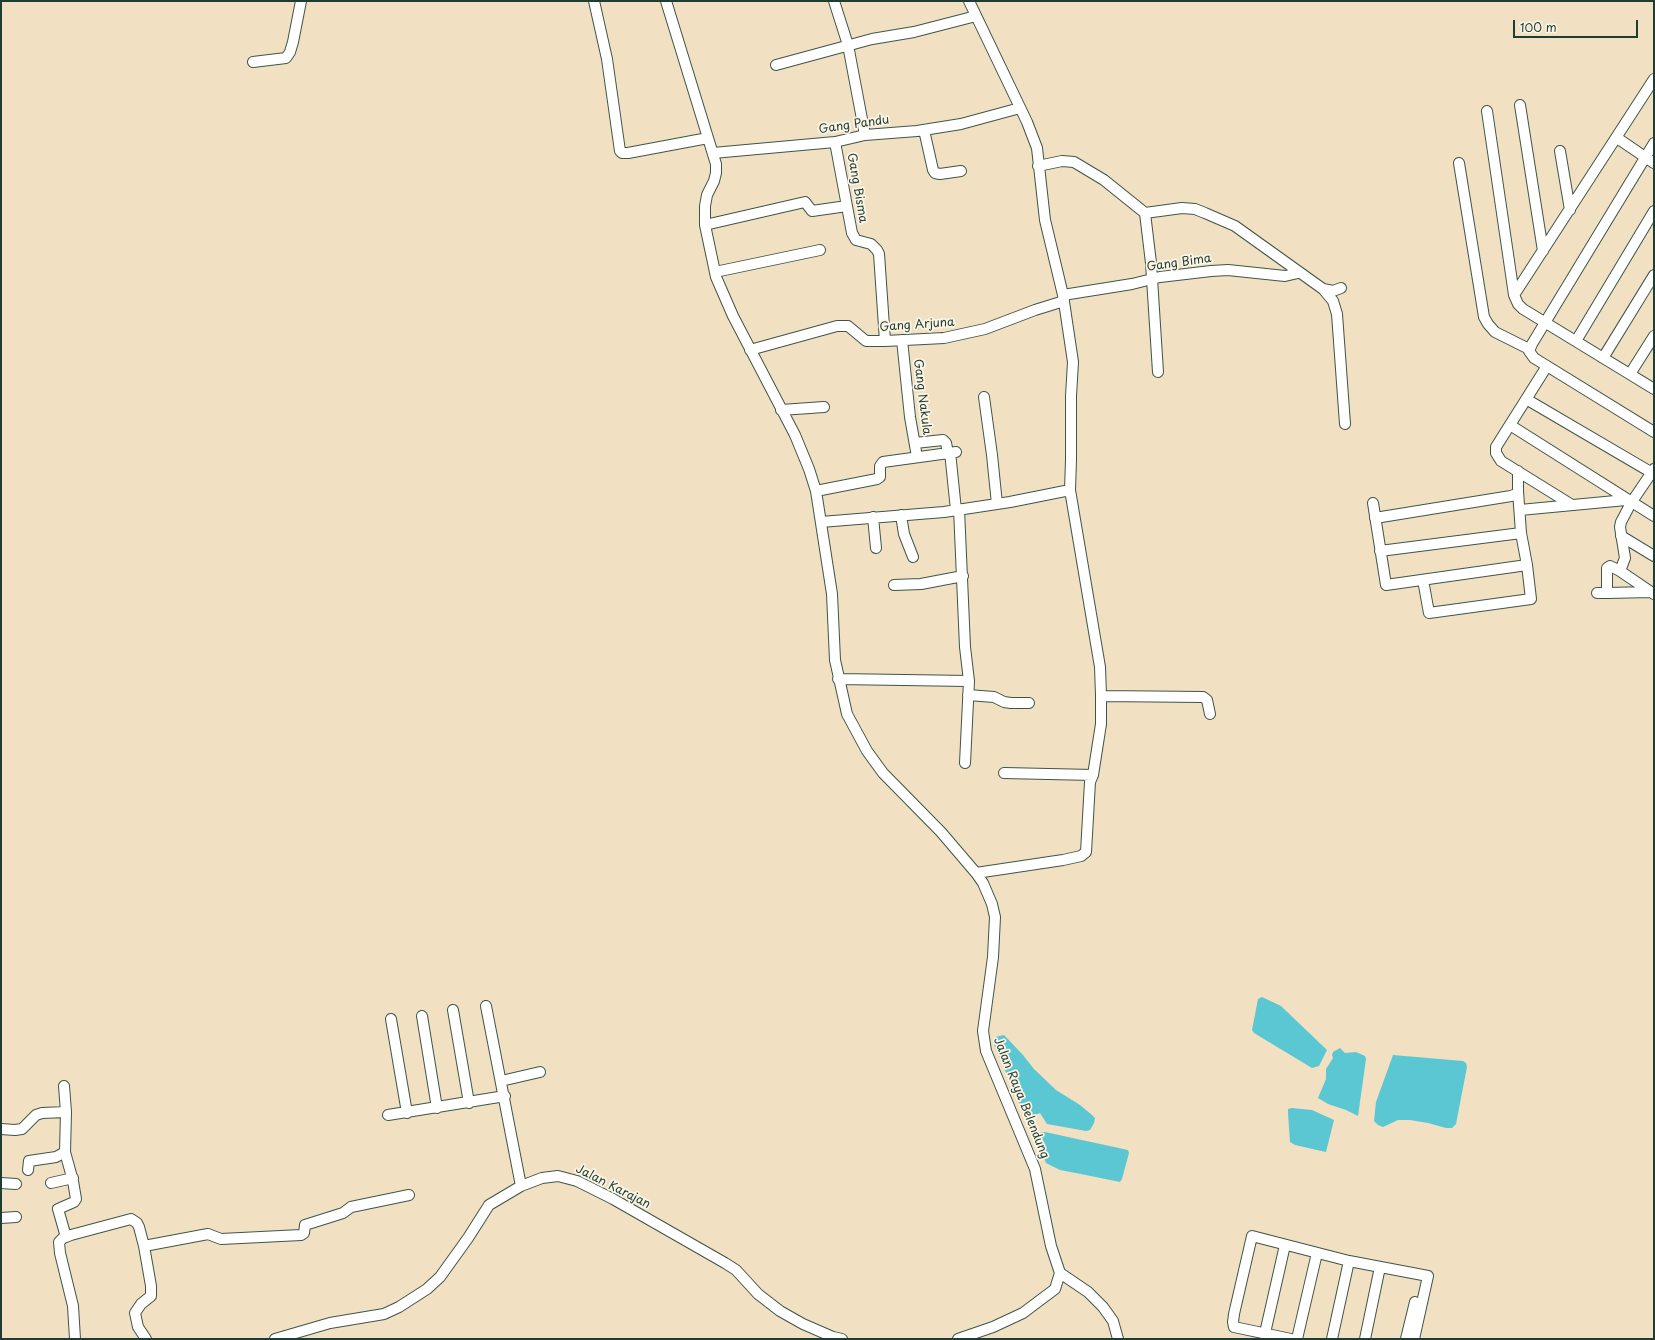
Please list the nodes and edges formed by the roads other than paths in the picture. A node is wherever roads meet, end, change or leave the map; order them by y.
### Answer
1 (301, 1) edge
2 (594, 1) edge
3 (666, 1) edge
4 (834, 1) edge
5 (969, 1) edge
6 (976, 16) junction
7 (848, 45) junction
8 (253, 62) dead end
9 (776, 65) dead end
10 (1654, 79) edge
11 (1520, 106) dead end
12 (1020, 108) junction
13 (1487, 111) dead end
14 (924, 130) junction
15 (865, 135) junction
16 (708, 138) junction
17 (1620, 140) dead end
18 (835, 142) junction
19 (1654, 143) edge
20 (1560, 151) dead end
21 (713, 153) junction
22 (1650, 160) edge
23 (1459, 163) dead end
24 (1038, 166) junction
25 (961, 171) dead end
26 (847, 206) junction
27 (1570, 210) junction
28 (1654, 211) edge
29 (1144, 213) junction
30 (705, 225) junction
31 (820, 250) dead end
32 (1543, 251) junction
33 (715, 272) junction
34 (1298, 273) junction
35 (1654, 275) edge
36 (1152, 279) junction
37 (1341, 288) dead end
38 (1323, 289) junction
39 (1514, 295) junction
40 (1063, 298) junction
41 (1546, 321) junction
42 (1654, 336) edge
43 (902, 340) junction
44 (885, 341) junction
45 (1576, 341) junction
46 (1529, 349) junction
47 (750, 350) junction
48 (1603, 358) junction
49 (1547, 366) junction
50 (1158, 372) dead end
51 (1630, 374) junction
52 (1654, 389) edge
53 (984, 397) dead end
54 (1526, 399) junction
55 (824, 407) dead end
56 (781, 410) junction
57 (1345, 424) dead end
58 (1510, 425) junction
59 (1654, 432) edge
60 (915, 443) junction
61 (951, 452) junction
62 (917, 457) junction
63 (1518, 471) junction
64 (1653, 472) edge
65 (1070, 490) junction
66 (816, 491) junction
67 (1518, 492) junction
68 (1629, 501) junction
69 (1373, 503) dead end
70 (997, 504) junction
71 (1572, 505) junction
72 (957, 510) junction
73 (1520, 510) junction
74 (901, 515) junction
75 (1654, 516) edge
76 (873, 517) junction
77 (1375, 518) junction
78 (822, 522) junction
79 (1521, 533) junction
80 (1621, 536) junction
81 (876, 548) dead end
82 (1380, 551) junction
83 (1654, 556) edge
84 (913, 557) dead end
85 (1527, 564) junction
86 (1620, 572) junction
87 (962, 576) junction
88 (1422, 580) junction
89 (894, 585) dead end
90 (1653, 593) edge
91 (838, 679) junction
92 (969, 681) junction
93 (968, 695) junction
94 (1101, 696) junction
95 (1029, 703) dead end
96 (1210, 714) dead end
97 (965, 763) dead end
98 (1004, 773) dead end
99 (1093, 775) junction
100 (976, 873) junction
101 (486, 1006) dead end
102 (453, 1010) dead end
103 (422, 1016) dead end
104 (391, 1019) dead end
105 (540, 1072) dead end
106 (501, 1081) junction
107 (64, 1086) dead end
108 (504, 1096) junction
109 (469, 1103) junction
110 (437, 1108) junction
111 (66, 1112) junction
112 (406, 1113) junction
113 (388, 1115) dead end
114 (1, 1129) edge
115 (66, 1152) junction
116 (28, 1170) dead end
117 (73, 1178) junction
118 (1, 1183) edge
119 (51, 1183) dead end
120 (16, 1184) dead end
121 (521, 1186) junction
122 (409, 1195) dead end
123 (16, 1217) dead end
124 (1, 1218) edge
125 (66, 1237) junction
126 (1285, 1245) junction
127 (144, 1246) junction
128 (1317, 1253) junction
129 (1349, 1261) junction
130 (1380, 1268) junction
131 (1060, 1273) junction
132 (1422, 1275) junction
133 (1265, 1333) junction
134 (983, 1335) edge
135 (75, 1339) edge
136 (146, 1339) edge
137 (275, 1339) edge
138 (842, 1339) edge
139 (958, 1339) edge
140 (1118, 1339) edge
141 (1291, 1339) edge
142 (1297, 1339) edge
143 (1332, 1339) edge
144 (1365, 1339) edge
145 (1406, 1339) edge
146 (1414, 1339) edge

1 - 8 street
2 - 16 street
3 - 16 street, Jalan Raya Belendung
4 - 7 street
5 - 6 street
6 - 7 street
6 - 12 street
7 - 9 street
7 - 15 street
10 - 27 street
11 - 32 street
12 - 14 street, Gang Pandu
12 - 24 street
13 - 39 street
14 - 15 street, Gang Pandu
14 - 25 street
15 - 18 street, Gang Pandu
16 - 21 street, Jalan Raya Belendung
17 - 22 street
18 - 21 street, Gang Pandu
18 - 26 street, Gang Bisma
19 - 22 street
20 - 27 street
21 - 30 street, Jalan Raya Belendung
22 - 41 street
23 - 46 street
24 - 29 street
24 - 40 street
26 - 30 street
26 - 44 street, Gang Bisma
27 - 32 street
28 - 45 street
29 - 34 street
29 - 36 street
30 - 33 street, Jalan Raya Belendung
31 - 33 street
32 - 39 street
33 - 47 street, Jalan Raya Belendung
34 - 36 street, Gang Bima
34 - 38 street
35 - 48 street
36 - 40 street, Gang Bima
36 - 50 street
37 - 38 street
38 - 57 street
39 - 41 street
40 - 43 street, Gang Arjuna
40 - 65 street
41 - 45 street
41 - 46 street
42 - 51 street
43 - 44 street, Gang Arjuna
43 - 60 street, Gang Nakula
44 - 47 street, Gang Arjuna
45 - 48 street
46 - 49 street
47 - 56 street, Jalan Raya Belendung
48 - 51 street
49 - 54 street
49 - 59 street
51 - 52 street
53 - 70 street
54 - 58 street
54 - 64 street
55 - 56 street
56 - 66 street, Jalan Raya Belendung
58 - 63 street
58 - 68 street
60 - 61 street
60 - 62 street, Gang Nakula
61 - 62 street
61 - 72 street
62 - 66 street
63 - 67 street
63 - 71 street
64 - 68 street
65 - 70 street
65 - 94 street
66 - 78 street, Jalan Raya Belendung
67 - 73 street
67 - 77 street
68 - 71 street
68 - 75 street
68 - 80 street
69 - 77 street
70 - 72 street
71 - 73 street
72 - 74 street
72 - 87 street
73 - 79 street
74 - 76 street
74 - 84 street
76 - 78 street
76 - 81 street
77 - 82 street
78 - 91 street, Jalan Raya Belendung
79 - 82 street
79 - 85 street
80 - 83 street
80 - 86 street
82 - 88 street
85 - 88 street
85 - 88 street
86 - 90 street
86 - 90 street
87 - 89 street
87 - 92 street
91 - 92 street
91 - 100 street, Jalan Raya Belendung
92 - 93 street
93 - 95 street
93 - 97 street
94 - 96 street
94 - 99 street
98 - 99 street
99 - 100 street
100 - 131 street, Jalan Raya Belendung
101 - 106 street
102 - 109 street
103 - 110 street
104 - 112 street
105 - 106 street
106 - 108 street
107 - 111 street
108 - 109 street
108 - 121 street
109 - 110 street
110 - 112 street
111 - 114 street
111 - 115 street
112 - 113 street
115 - 116 street
115 - 117 street
117 - 119 street
117 - 125 street
118 - 120 street
121 - 137 street, Jalan Karajan
121 - 138 street, Jalan Karajan
122 - 127 street
123 - 124 street
125 - 127 street
125 - 135 street
126 - 128 street
126 - 133 street
126 - 133 street
127 - 136 street
128 - 129 street
128 - 142 street
129 - 130 street
129 - 143 street
130 - 132 street
130 - 144 street
131 - 134 street
131 - 140 street
132 - 145 street
132 - 146 street
133 - 141 street
134 - 139 street

